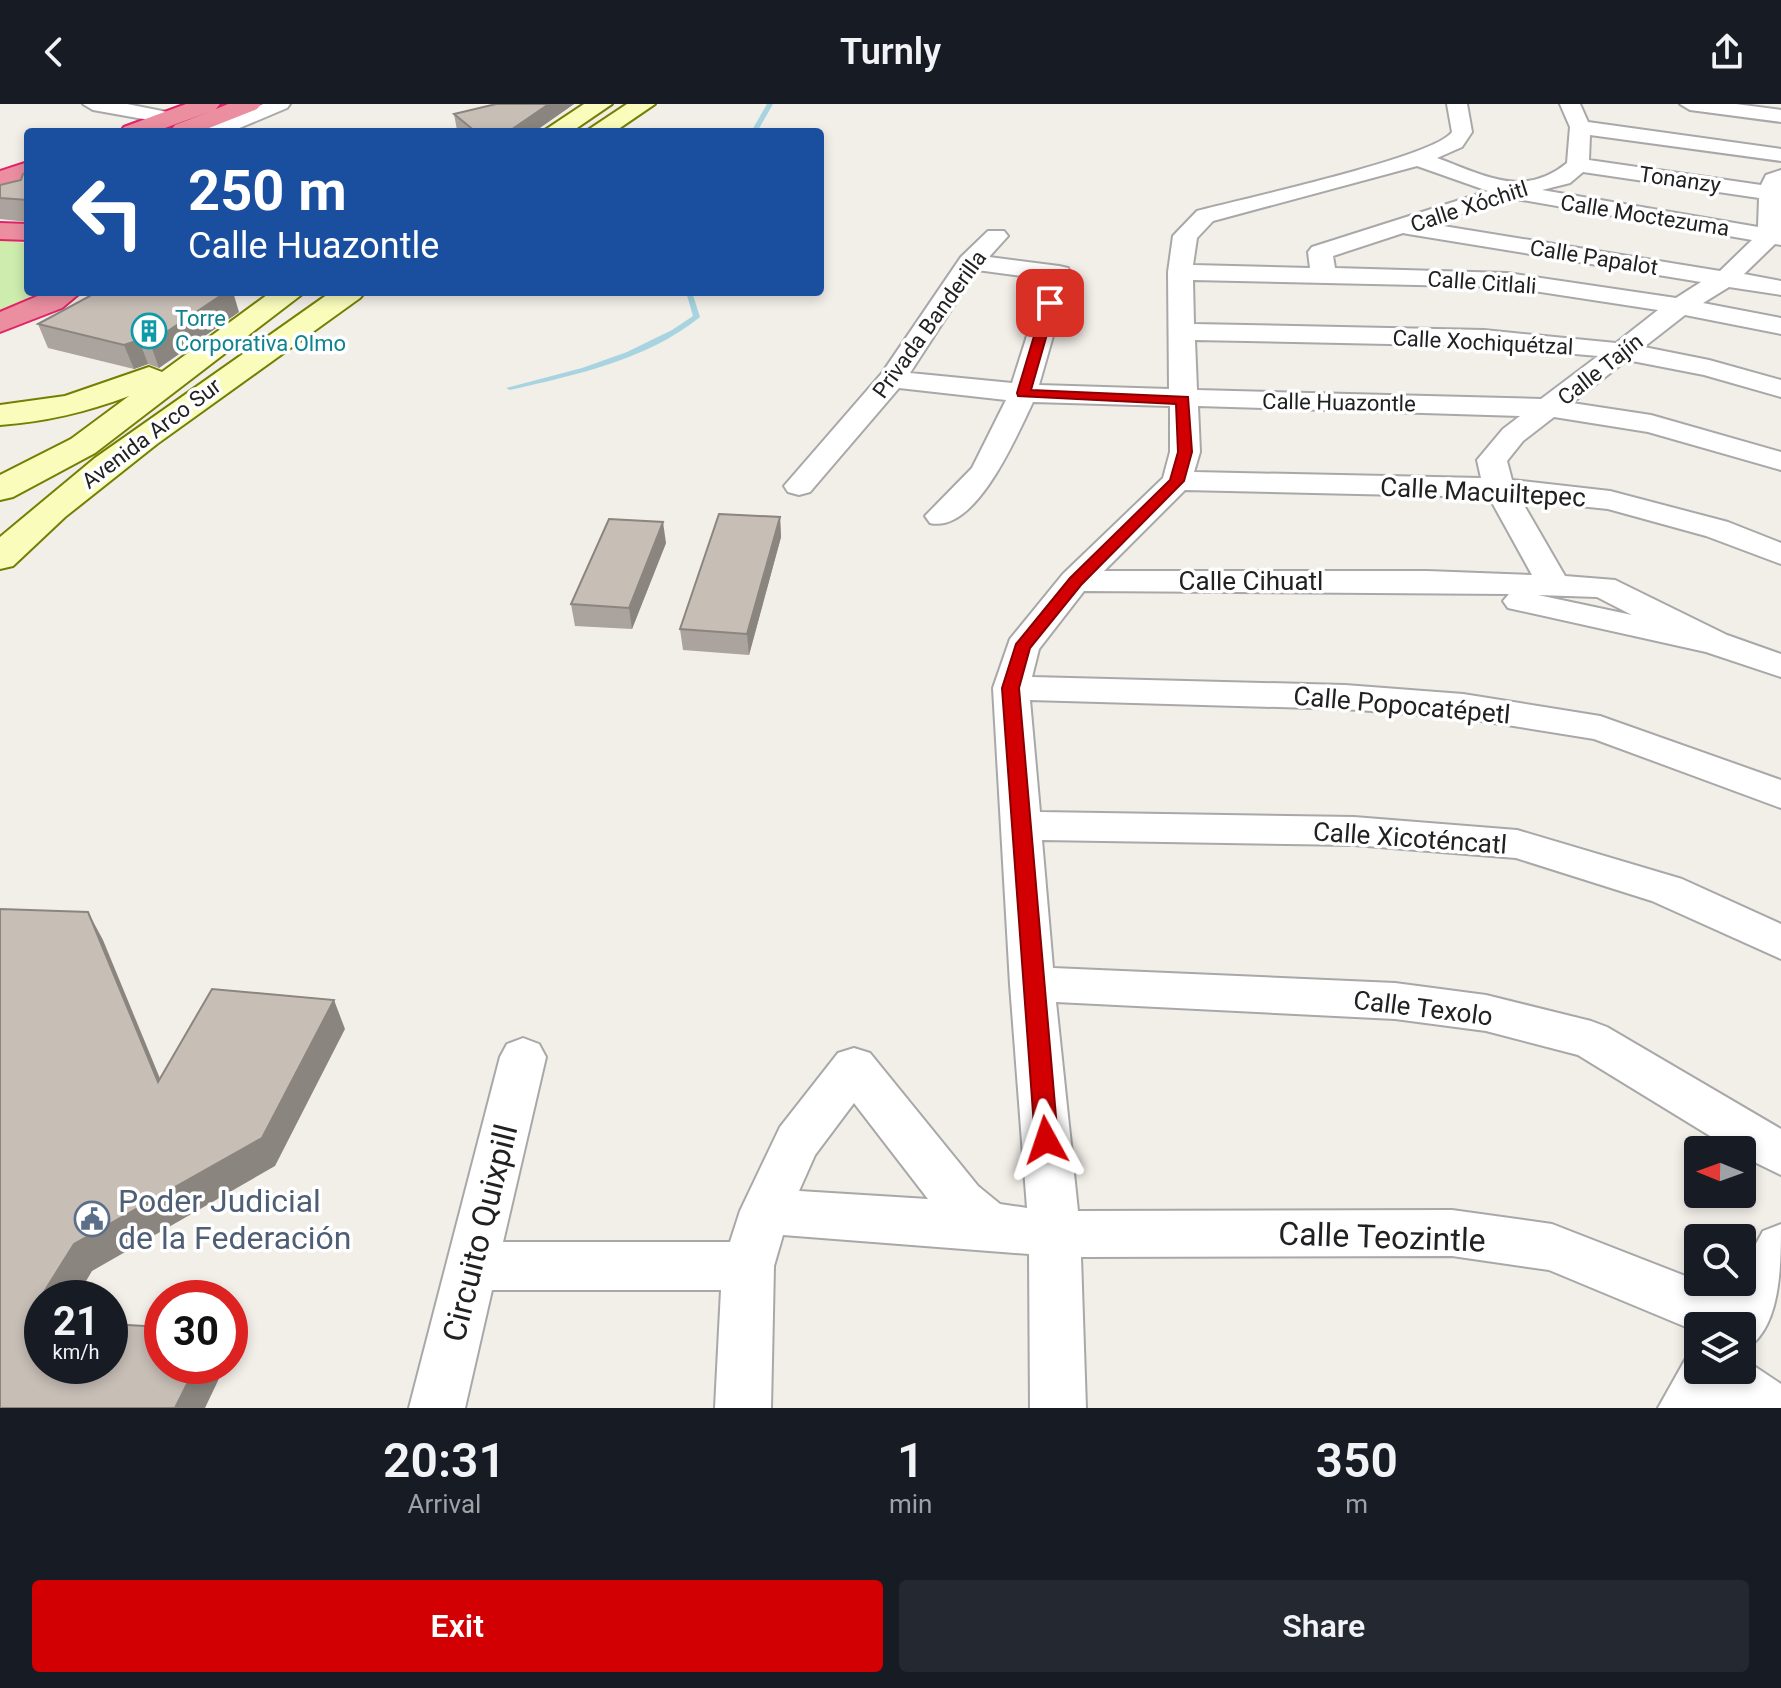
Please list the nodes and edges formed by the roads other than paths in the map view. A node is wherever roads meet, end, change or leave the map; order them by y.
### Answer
1 (93, 104) edge
2 (193, 104) edge
3 (208, 104) edge
4 (249, 104) edge
5 (261, 104) edge
6 (280, 104) edge
7 (600, 104) edge
8 (643, 104) edge
9 (1457, 104) edge
10 (1570, 104) edge
11 (1690, 104) edge
12 (1781, 116) edge
13 (169, 124) edge
14 (1580, 127) junction
15 (143, 128) edge
16 (144, 128) edge
17 (202, 128) edge
18 (222, 128) edge
19 (561, 128) edge
20 (604, 128) edge
21 (1781, 155) edge
22 (1418, 159) junction
23 (24, 171) edge
24 (1570, 171) junction
25 (0, 180) edge
26 (1777, 188) edge
27 (1510, 191) junction
28 (24, 195) edge
29 (0, 204) edge
30 (1580, 206) junction
31 (1408, 227) junction
32 (0, 231) edge
33 (24, 232) edge
34 (996, 236) dead end
35 (1776, 237) edge
36 (975, 262) junction
37 (1180, 272) junction
38 (1324, 276) junction
39 (1726, 278) junction
40 (1781, 288) edge
41 (60, 296) edge
42 (284, 296) edge
43 (344, 296) edge
44 (1680, 306) junction
45 (0, 323) edge
46 (243, 326) junction
47 (1781, 326) edge
48 (1181, 332) junction
49 (1624, 351) junction
50 (892, 379) junction
51 (1781, 389) edge
52 (1023, 393) junction
53 (1183, 400) junction
54 (1549, 408) junction
55 (0, 415) edge
56 (1781, 461) edge
57 (1177, 481) junction
58 (799, 486) dead end
59 (1499, 488) junction
60 (0, 489) edge
61 (941, 516) dead end
62 (1781, 554) edge
63 (0, 558) edge
64 (1075, 581) junction
65 (1427, 581) junction
66 (1553, 583) junction
67 (1715, 643) junction
68 (1781, 666) edge
69 (1011, 688) junction
70 (1781, 795) edge
71 (1020, 826) junction
72 (1781, 943) edge
73 (1032, 984) junction
74 (523, 1057) dead end
75 (1781, 1154) edge
76 (765, 1211) junction
77 (988, 1226) junction
78 (1055, 1234) junction
79 (1781, 1248) edge
80 (471, 1266) junction
81 (748, 1266) junction
82 (1710, 1312) edge
83 (1748, 1312) edge
84 (1702, 1384) edge
85 (1732, 1384) edge
86 (437, 1408) edge
87 (743, 1408) edge
88 (1058, 1408) edge
89 (1686, 1408) edge
90 (1767, 1408) edge

1 - 13 street
2 - 13 main road
3 - 15 highway
4 - 13 highway
5 - 17 main road
6 - 18 street
7 - 19 main road
8 - 20 main road
9 - 22 street
10 - 14 street
11 - 12 street
13 - 16 main road
14 - 21 street
14 - 24 street
22 - 27 street, Calle Moctezuma
22 - 37 street
23 - 25 highway
24 - 26 street, Tonanzy
24 - 27 street, Calle Xóchitl
24 - 30 street
26 - 35 street
27 - 30 street, Calle Moctezuma
27 - 31 street, Calle Xóchitl
28 - 29 main road
30 - 35 street, Calle Moctezuma
31 - 38 street, Calle Xóchitl
31 - 39 street, Calle Papalot
32 - 33 highway
34 - 36 street, Privada Banderilla
35 - 39 street, Calle Tajín
36 - 50 street, Privada Banderilla
36 - 52 street
37 - 38 street, Calle Citlali
37 - 48 street
38 - 44 street, Calle Citlali
39 - 40 street, Calle Papalot
39 - 44 street, Calle Tajín
41 - 45 highway
42 - 46 main road, Avenida Arco Sur
43 - 63 main road, Avenida Arco Sur
44 - 47 street, Calle Citlali
44 - 49 street, Calle Tajín
46 - 55 main road
46 - 60 main road, Avenida Arco Sur
48 - 49 street, Calle Xochiquétzal
48 - 53 street
49 - 51 street, Calle Xochiquétzal
49 - 54 street, Calle Tajín
50 - 52 street, Calle Huazontle
50 - 58 street, Privada Banderilla
52 - 53 street, Calle Huazontle
52 - 61 street
53 - 54 street, Calle Huazontle
53 - 57 street
54 - 56 street, Calle Huazontle
54 - 59 street, Calle Tajín
57 - 59 street, Calle Macuiltepec
57 - 64 street
59 - 62 street, Calle Macuiltepec
59 - 66 street, Calle Tajín
64 - 65 street, Calle Cihuatl
64 - 69 street
65 - 66 street, Calle Cihuatl
65 - 67 street, Calle Cihuatl
66 - 67 street, Calle Cihuatl
67 - 68 street, Calle Cihuatl
69 - 70 street, Calle Popocatépetl
69 - 71 street
71 - 72 street, Calle Xicoténcatl
71 - 73 street
73 - 75 street, Calle Texolo
73 - 78 street
74 - 80 street, Circuito Quixpill
76 - 77 street, Calle Teozintle
76 - 77 street
76 - 81 street
77 - 78 street, Calle Teozintle
78 - 82 street, Calle Teozintle
78 - 88 street
79 - 83 street
80 - 81 street
80 - 86 street, Circuito Quixpill
81 - 87 street
84 - 89 street
85 - 90 street

